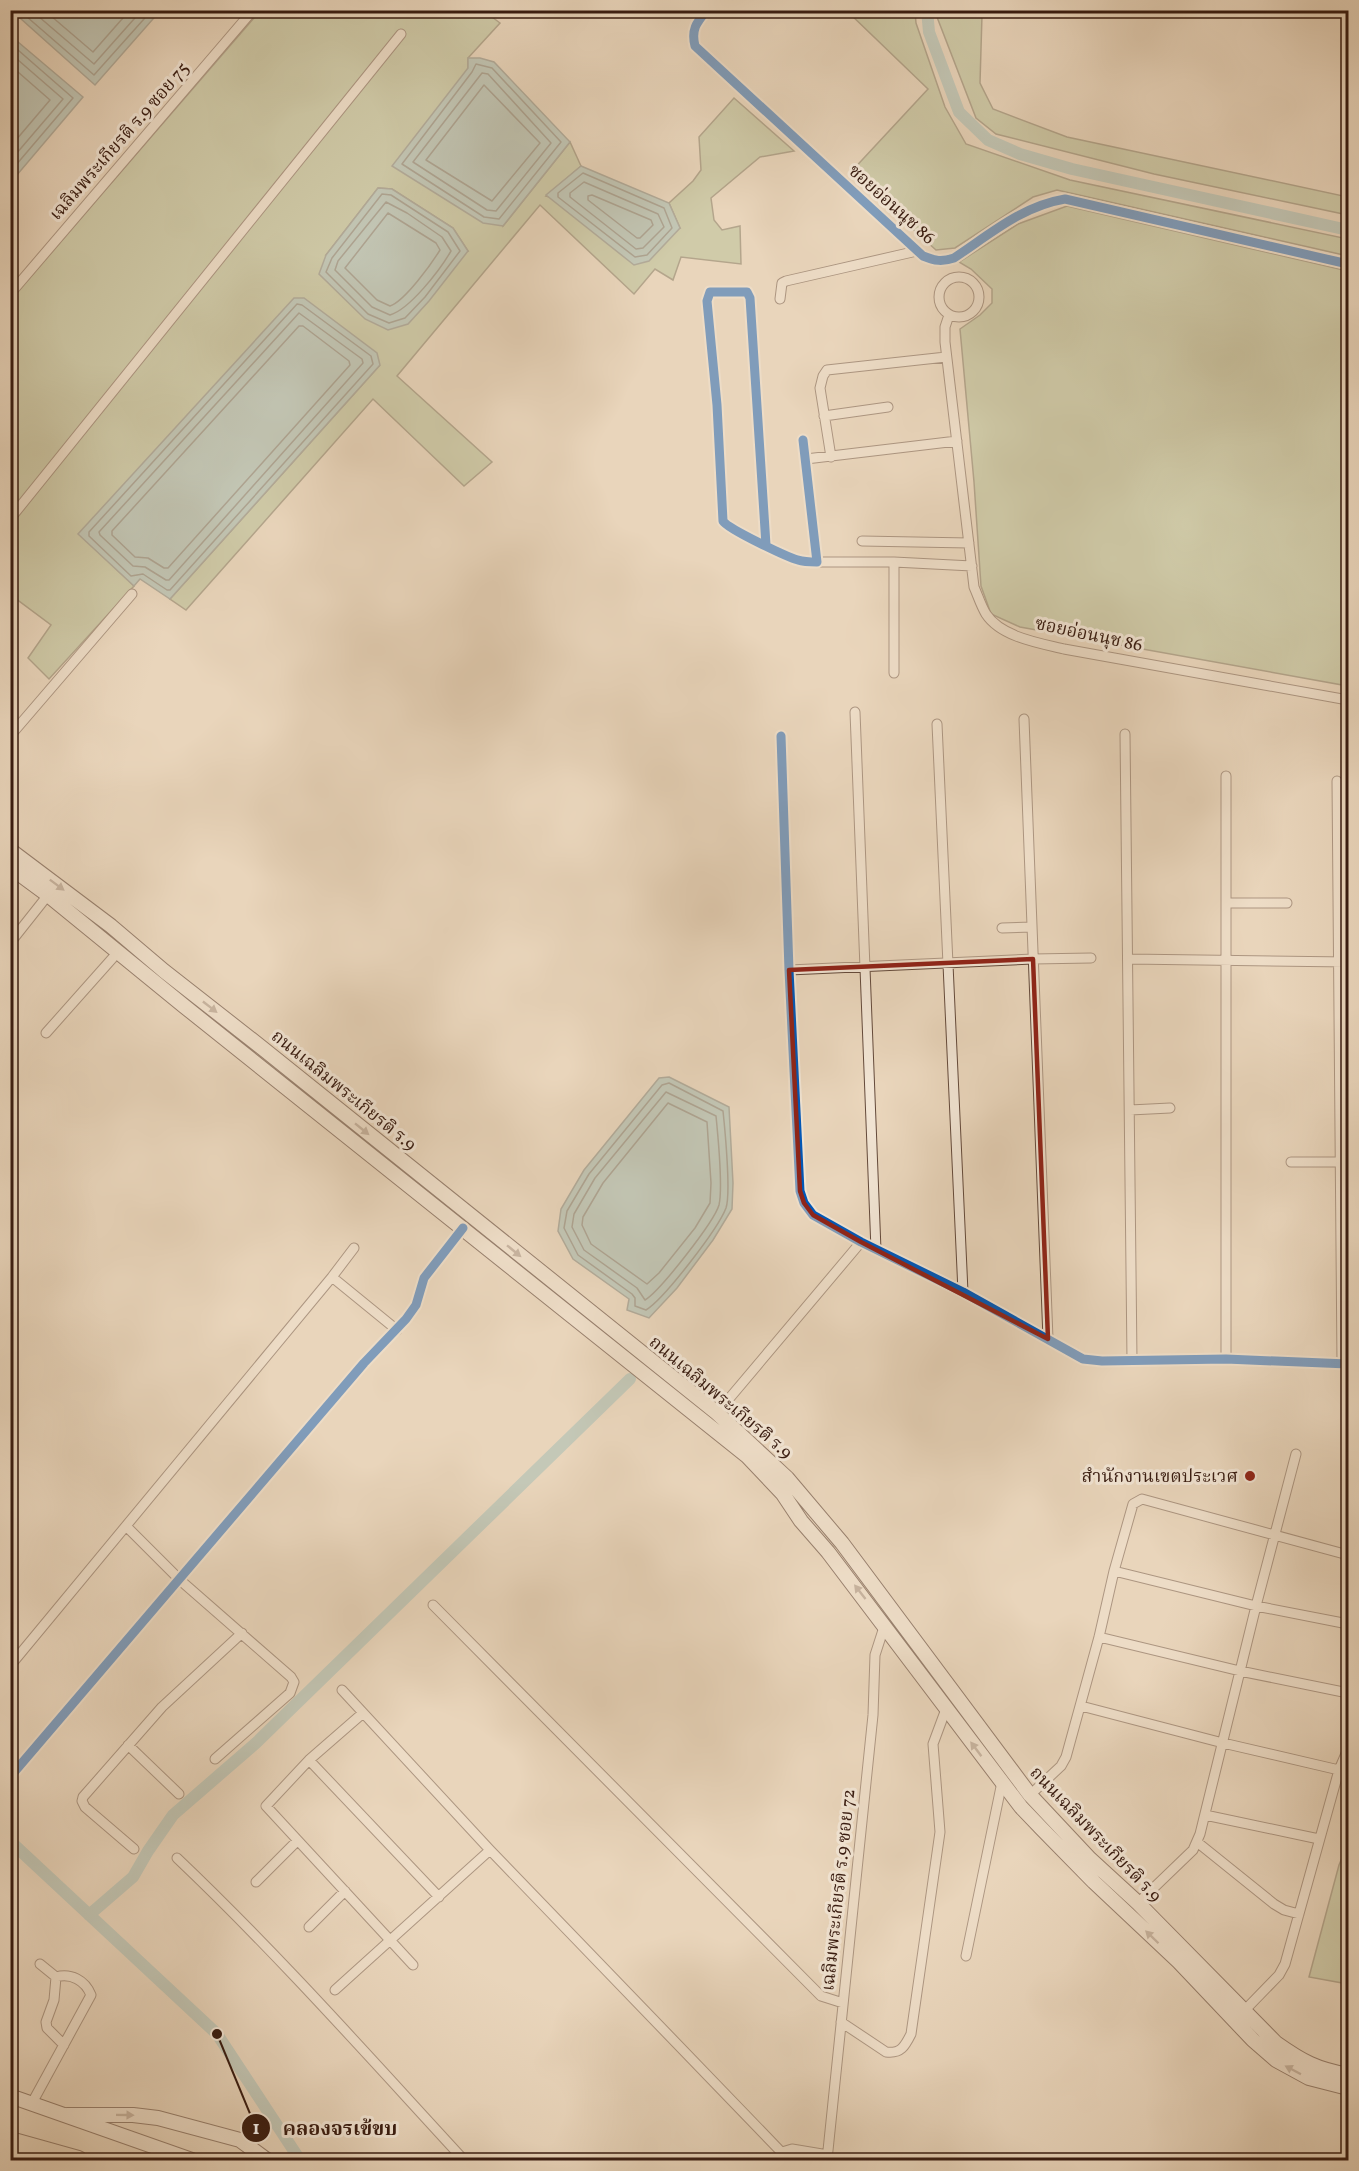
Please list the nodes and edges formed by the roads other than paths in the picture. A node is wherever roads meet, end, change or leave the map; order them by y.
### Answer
1 (253, 10) edge
2 (707, 10) edge
3 (401, 34) dead end
4 (917, 251) junction
5 (1348, 264) edge
6 (10, 294) edge
7 (780, 299) dead end
8 (949, 315) junction
9 (946, 357) junction
10 (888, 407) dead end
11 (824, 416) junction
12 (803, 440) dead end
13 (957, 441) junction
14 (831, 457) junction
15 (806, 459) junction
16 (10, 519) edge
17 (862, 541) dead end
18 (969, 543) junction
19 (766, 545) junction
20 (817, 562) junction
21 (894, 562) junction
22 (972, 566) junction
23 (132, 594) dead end
24 (894, 673) dead end
25 (1348, 700) edge
26 (855, 712) dead end
27 (1024, 718) dead end
28 (937, 723) dead end
29 (1125, 734) dead end
30 (10, 736) edge
31 (781, 736) dead end
32 (1226, 776) dead end
33 (1336, 781) dead end
34 (10, 850) edge
35 (10, 867) edge
36 (48, 895) junction
37 (1226, 903) junction
38 (1287, 903) dead end
39 (1032, 927) junction
40 (1002, 928) dead end
41 (10, 943) edge
42 (117, 952) junction
43 (1091, 958) dead end
44 (1033, 959) junction
45 (1129, 959) junction
46 (1226, 961) junction
47 (1343, 962) edge
48 (947, 964) junction
49 (864, 968) junction
50 (789, 970) junction
51 (46, 1033) dead end
52 (1170, 1108) dead end
53 (1130, 1110) junction
54 (1291, 1162) dead end
55 (1340, 1162) junction
56 (463, 1228) junction
57 (861, 1242) junction
58 (354, 1248) dead end
59 (876, 1250) junction
60 (332, 1278) junction
61 (963, 1292) junction
62 (397, 1330) junction
63 (1048, 1339) junction
64 (1226, 1359) junction
65 (1132, 1360) junction
66 (1345, 1364) edge
67 (717, 1413) junction
68 (1296, 1454) dead end
69 (127, 1527) junction
70 (1274, 1536) junction
71 (1348, 1555) edge
72 (1113, 1571) junction
73 (180, 1580) junction
74 (433, 1605) dead end
75 (1256, 1606) junction
76 (885, 1624) junction
77 (1348, 1624) edge
78 (242, 1633) junction
79 (1099, 1637) junction
80 (10, 1666) edge
81 (1240, 1671) junction
82 (342, 1689) dead end
83 (1348, 1693) edge
84 (1080, 1706) junction
85 (946, 1708) junction
86 (363, 1713) junction
87 (1223, 1743) junction
88 (128, 1745) junction
89 (1348, 1749) edge
90 (215, 1759) dead end
91 (309, 1760) junction
92 (1339, 1770) junction
93 (10, 1777) edge
94 (1002, 1782) junction
95 (179, 1794) dead end
96 (1030, 1795) junction
97 (1205, 1815) junction
98 (1319, 1839) junction
99 (297, 1841) junction
100 (1197, 1842) junction
101 (134, 1849) dead end
102 (490, 1850) junction
103 (177, 1858) dead end
104 (256, 1882) dead end
105 (345, 1891) junction
106 (439, 1897) junction
107 (1138, 1903) junction
108 (1299, 1914) junction
109 (309, 1927) dead end
110 (391, 1940) junction
111 (966, 1956) dead end
112 (40, 1964) dead end
113 (413, 1965) dead end
114 (56, 1977) junction
115 (335, 1990) dead end
116 (843, 2003) junction
117 (1244, 2011) junction
118 (841, 2022) junction
119 (64, 2045) junction
120 (1348, 2075) edge
121 (1348, 2088) edge
122 (10, 2096) edge
123 (32, 2103) junction
124 (67, 2115) junction
125 (10, 2141) edge
126 (782, 2152) junction
127 (827, 2158) edge
128 (78, 2160) edge
129 (192, 2160) edge
130 (267, 2160) edge
131 (464, 2160) edge
132 (789, 2160) edge

1 - 6 street, เฉลิมพระเกียรติ ร.9 ซอย 75
2 - 4 street, ซอยอ่อนนุช 86
3 - 16 street
4 - 5 street, ซอยอ่อนนุช 86
4 - 7 street
8 - 8 street, ซอยอ่อนนุช 86
8 - 9 street, ซอยอ่อนนุช 86
9 - 11 street
9 - 13 street, ซอยอ่อนนุช 86
10 - 11 street
11 - 14 street
12 - 15 street
13 - 14 street
13 - 18 street, ซอยอ่อนนุช 86
14 - 15 street
15 - 20 street
17 - 18 street
18 - 22 street, ซอยอ่อนนุช 86
19 - 19 street
19 - 20 street
20 - 21 street
21 - 22 street
21 - 24 street
22 - 25 street, ซอยอ่อนนุช 86
23 - 30 street
26 - 49 street
27 - 39 street
28 - 48 street
29 - 45 street
31 - 50 street
32 - 37 street
33 - 47 street
34 -> 67 main road, ถนนเฉลิมพระเกียรติ ร.9
35 - 36 main road, ถนนเฉลิมพระเกียรติ ร.9
36 - 41 street
36 - 42 main road, ถนนเฉลิมพระเกียรติ ร.9
37 - 38 street
37 - 46 street
39 - 40 street
39 - 44 street
42 - 51 street
42 - 56 main road, ถนนเฉลิมพระเกียรติ ร.9
43 - 44 street
44 - 48 street
44 - 63 street
45 - 46 street
45 - 53 street
46 - 47 street
46 - 64 street
47 - 55 street
48 - 49 street
48 - 61 street
49 - 50 street
49 - 59 street
50 - 57 street
52 - 53 street
53 - 65 street
54 - 55 street
55 - 66 street
56 - 62 street
76 -> 56 main road, ถนนเฉลิมพระเกียรติ ร.9
57 - 59 street
57 - 67 street
58 - 60 street
59 - 61 street
60 - 62 street
60 - 69 street
61 - 63 street
62 - 73 street
63 - 65 street
64 - 65 street
64 - 66 street
67 - 96 main road, ถนนเฉลิมพระเกียรติ ร.9
68 - 70 street
69 - 73 street
69 - 80 street
70 - 71 street
70 - 72 street
70 - 75 street
72 - 75 street
72 - 79 street
73 - 78 street
73 - 93 street
74 - 116 street
75 - 77 street
75 - 81 street
76 - 85 main road, ถนนเฉลิมพระเกียรติ ร.9
76 - 116 street, เฉลิมพระเกียรติ ร.9 ซอย 72
78 - 88 street
78 - 90 street
79 - 81 street
79 - 84 street
81 - 83 street
81 - 87 street
82 - 86 street
84 - 87 street
84 - 96 street
94 -> 85 main road, ถนนเฉลิมพระเกียรติ ร.9
85 - 118 street
86 - 91 street
86 - 102 street
87 - 92 street
87 - 97 street
88 - 95 street
88 - 101 street
89 - 92 street
91 - 99 street
91 - 106 street
92 - 98 street
94 - 111 street
121 -> 94 main road, ถนนเฉลิมพระเกียรติ ร.9
96 - 107 main road, ถนนเฉลิมพระเกียรติ ร.9
97 - 98 street
97 - 100 street
98 - 108 street
99 - 104 street
99 - 105 street
100 - 107 street
100 - 108 street
102 - 106 street
102 - 126 street
103 - 131 street
105 - 109 street
105 - 110 street
106 - 110 street
107 - 117 main road, ถนนเฉลิมพระเกียรติ ร.9
108 - 117 street
110 - 113 street
110 - 115 street
112 - 114 street
114 - 119 street
114 - 119 street
116 - 118 street, เฉลิมพระเกียรติ ร.9 ซอย 72
117 - 120 main road, ถนนเฉลิมพระเกียรติ ร.9
118 - 127 street, เฉลิมพระเกียรติ ร.9 ซอย 72
119 - 123 street
122 - 123 main road
123 - 124 main road
124 - 129 main road
124 -> 130 main road
125 - 128 highway
126 - 127 street
126 - 132 street

